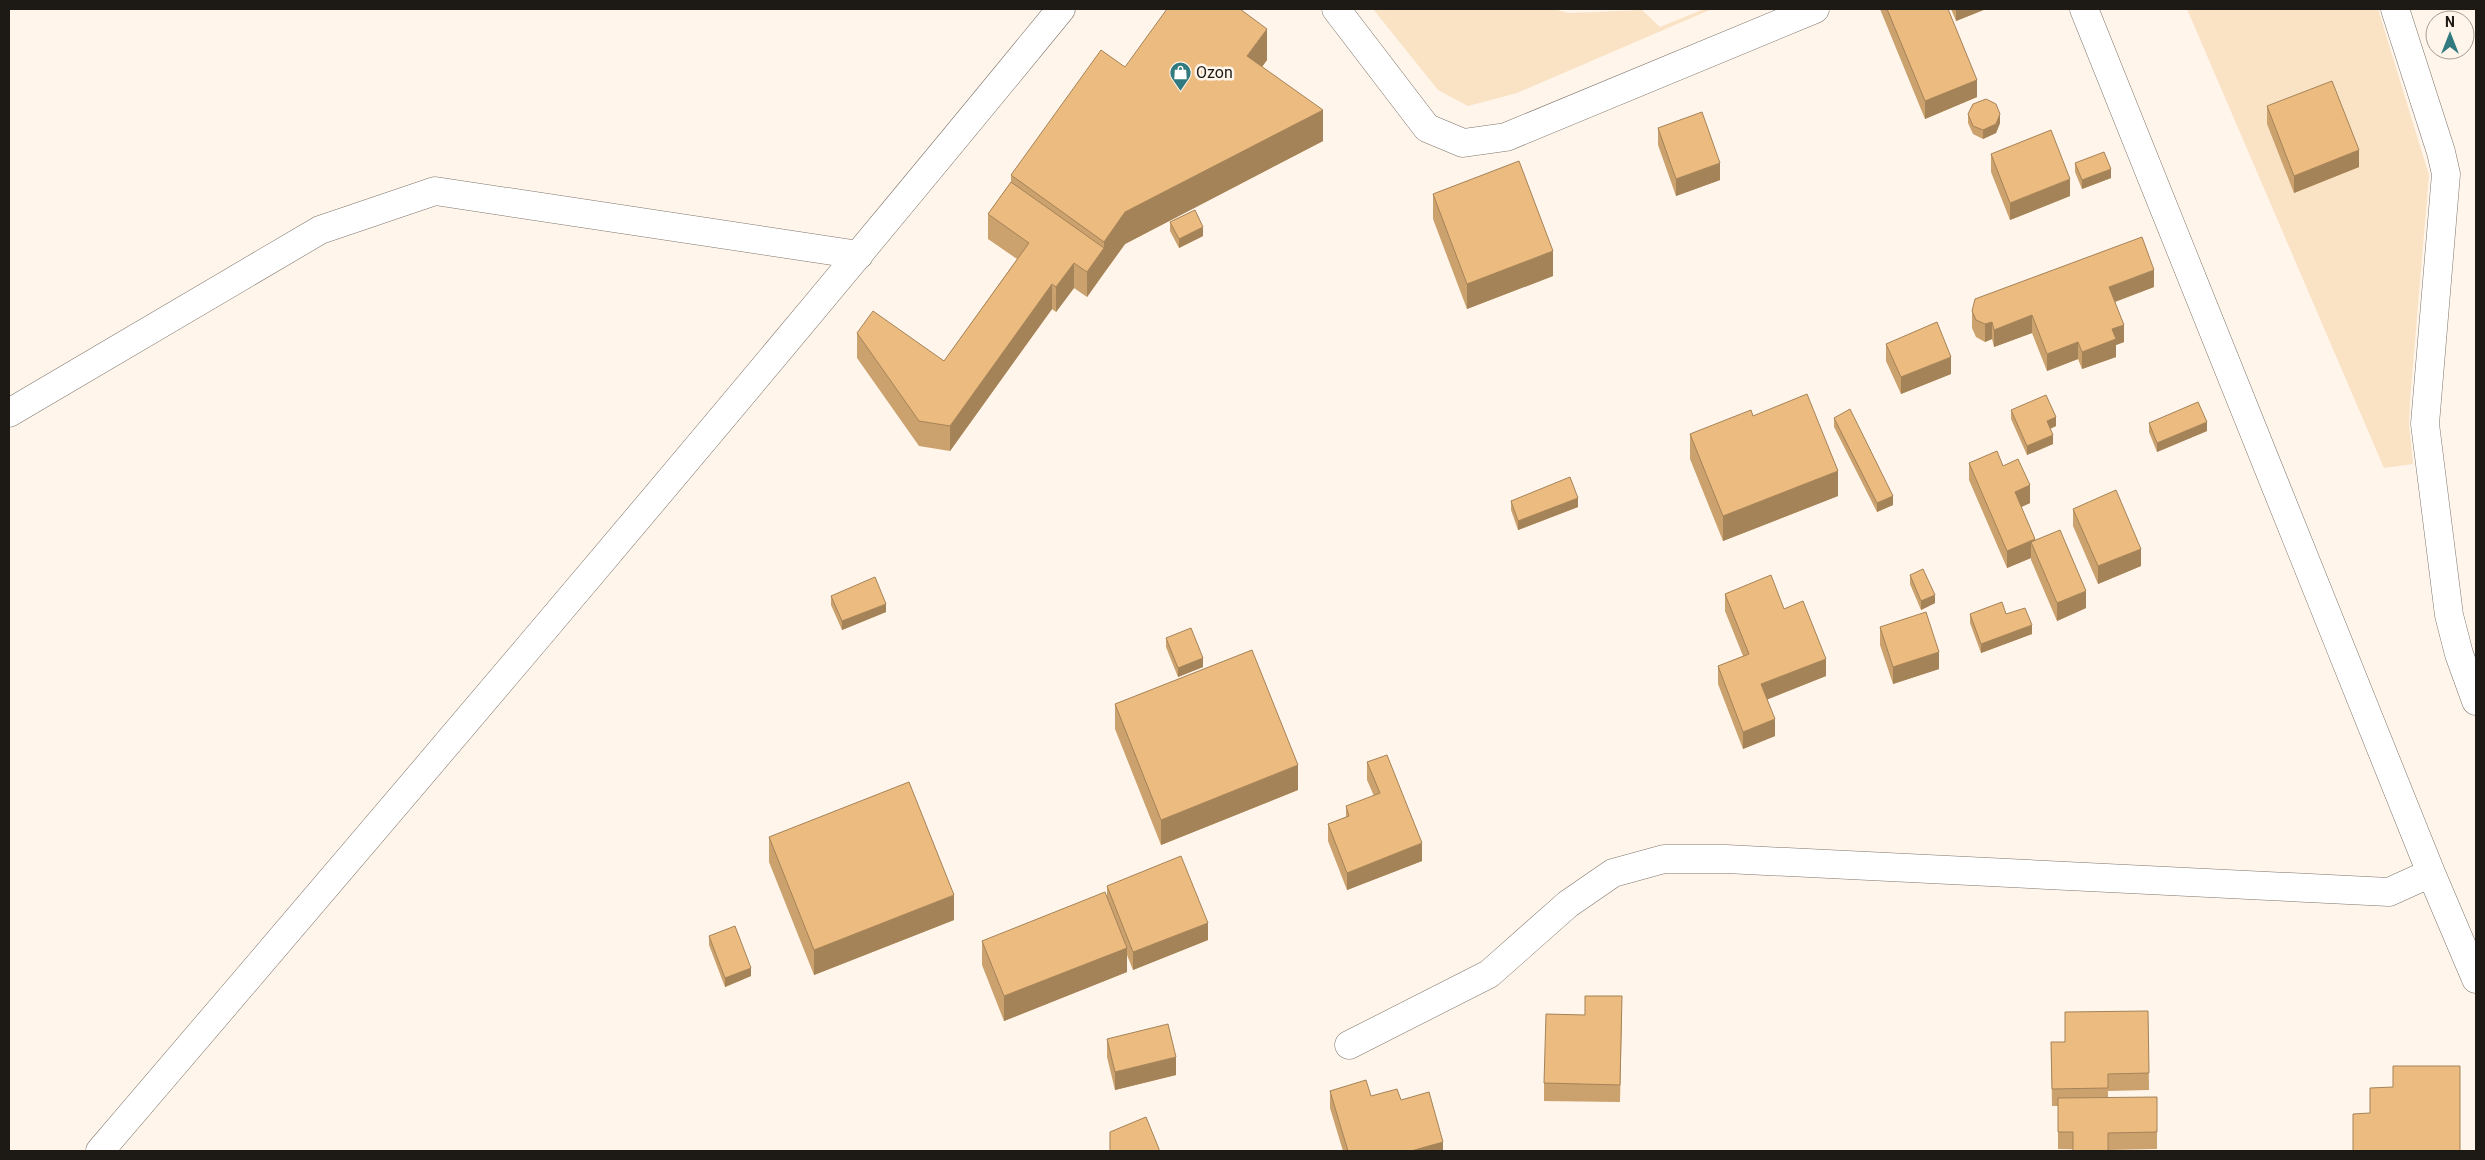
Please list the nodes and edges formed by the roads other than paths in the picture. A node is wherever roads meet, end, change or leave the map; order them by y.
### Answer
1 (1061, 9) edge
2 (1336, 9) edge
3 (1815, 9) edge
4 (2084, 9) edge
5 (2395, 9) edge
6 (859, 255) junction
7 (9, 413) edge
8 (2476, 702) edge
9 (2431, 873) junction
10 (2476, 979) edge
11 (1349, 1045) dead end
12 (100, 1151) edge

1 - 6 street
2 - 3 street
4 - 9 street
5 - 8 street
6 - 7 street
6 - 12 street
9 - 10 street
9 - 11 street

